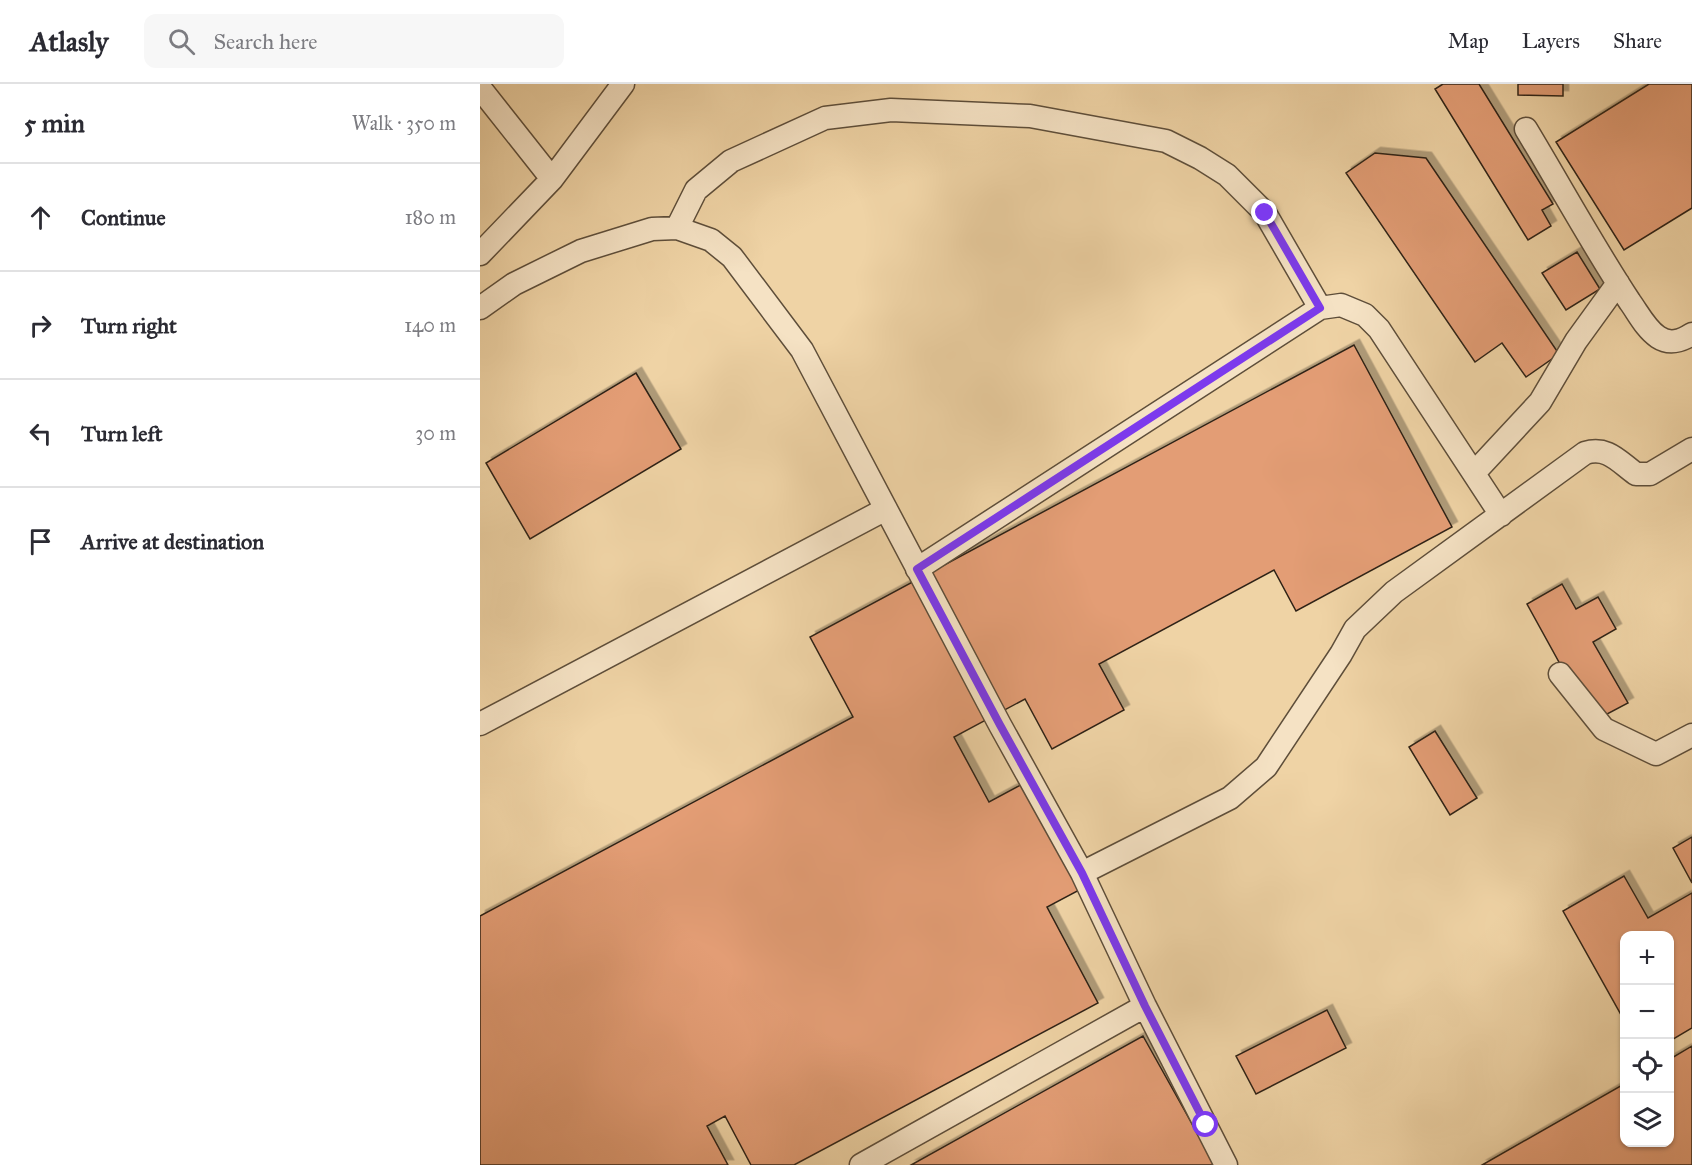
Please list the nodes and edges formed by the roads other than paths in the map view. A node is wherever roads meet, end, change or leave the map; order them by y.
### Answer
1 (623, 84) edge
2 (480, 88) edge
3 (1526, 129) dead end
4 (552, 179) junction
5 (677, 228) junction
6 (480, 254) edge
7 (1618, 283) junction
8 (480, 308) edge
9 (1320, 308) junction
10 (1692, 334) edge
11 (1692, 449) edge
12 (1474, 473) junction
13 (886, 510) junction
14 (1501, 515) junction
15 (917, 569) junction
16 (1560, 674) dead end
17 (480, 724) edge
18 (1692, 735) edge
19 (1082, 873) junction
20 (1145, 1006) junction
21 (861, 1165) edge
22 (1226, 1165) edge

1 - 4 lane
2 - 4 lane
3 - 7 lane
4 - 6 lane
5 - 8 lane
5 - 9 lane
5 - 13 lane
7 - 10 lane
7 - 12 lane
9 - 12 lane
9 - 15 lane
11 - 14 lane
12 - 14 lane
13 - 15 lane
13 - 17 lane
14 - 19 lane
15 - 19 lane
16 - 18 lane
19 - 20 lane
20 - 21 lane
20 - 22 lane

